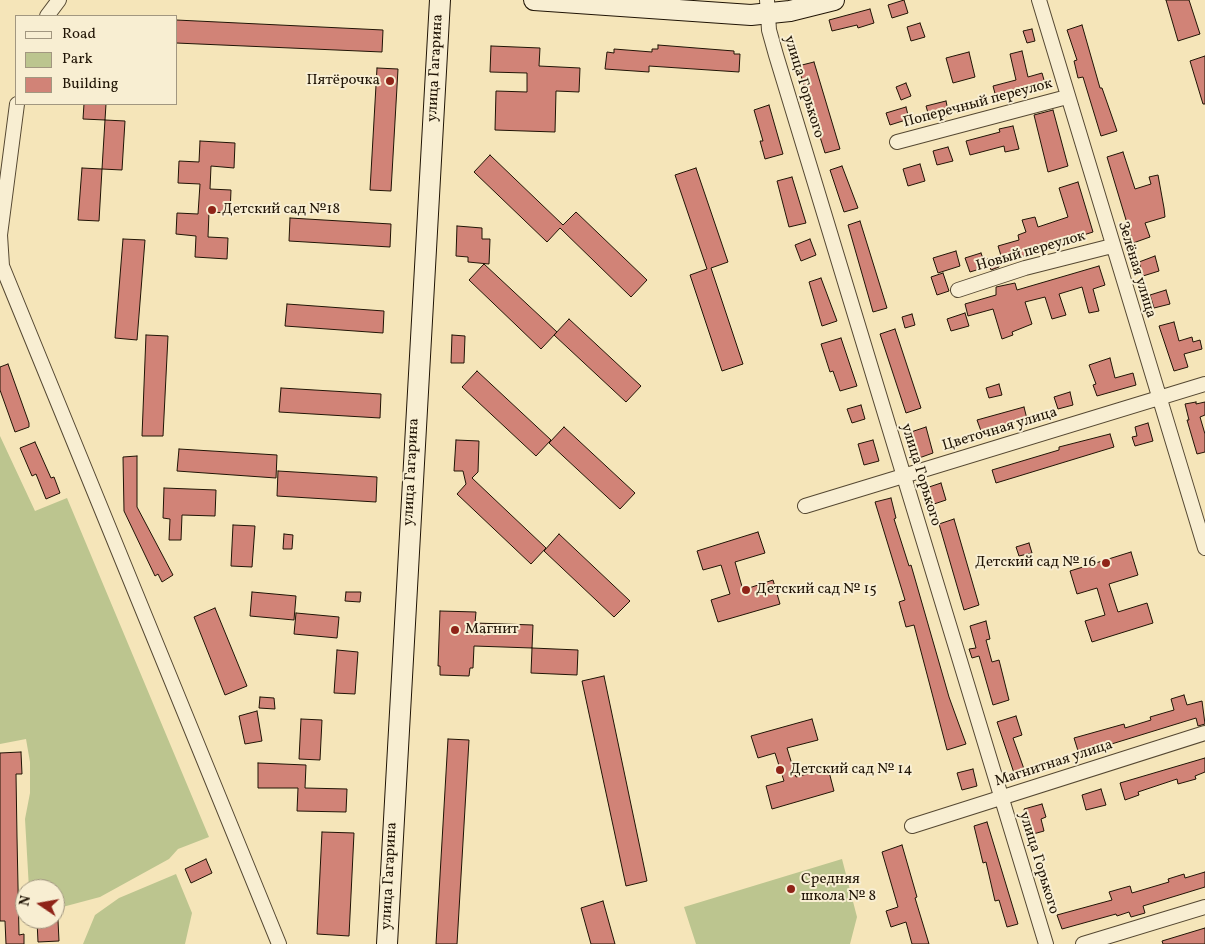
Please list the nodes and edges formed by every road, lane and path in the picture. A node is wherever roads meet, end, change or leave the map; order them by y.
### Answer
1 (59, 0) edge
2 (440, 0) edge
3 (534, 0) edge
4 (834, 0) edge
5 (1039, 0) edge
6 (767, 7) edge
7 (48, 15) edge
8 (1067, 97) junction
9 (17, 105) edge
10 (897, 142) dead end
11 (1112, 246) junction
12 (958, 290) dead end
13 (1205, 384) edge
14 (1159, 399) junction
15 (903, 478) junction
16 (805, 506) dead end
17 (1205, 548) edge
18 (1205, 733) edge
19 (1000, 798) junction
20 (912, 826) dead end
21 (1205, 907) edge
22 (279, 944) edge
23 (387, 944) edge
24 (1046, 944) edge
25 (1083, 944) edge

1 - 7 street
2 - 23 main road, улица Гагарина
3 - 6 main road
4 - 6 main road
5 - 8 street, Зелёная улица
6 - 15 street, улица Горького
8 - 10 street, Поперечный переулок
8 - 11 street, Зелёная улица
9 - 22 street
11 - 12 street, Новый переулок
11 - 14 street, Зелёная улица
13 - 14 street, Цветочная улица
14 - 15 street, Цветочная улица
14 - 17 street, Зелёная улица
15 - 16 street, Цветочная улица
15 - 19 street, улица Горького
18 - 19 street, Магнитная улица
19 - 20 street, Магнитная улица
19 - 24 street, улица Горького
21 - 25 street

